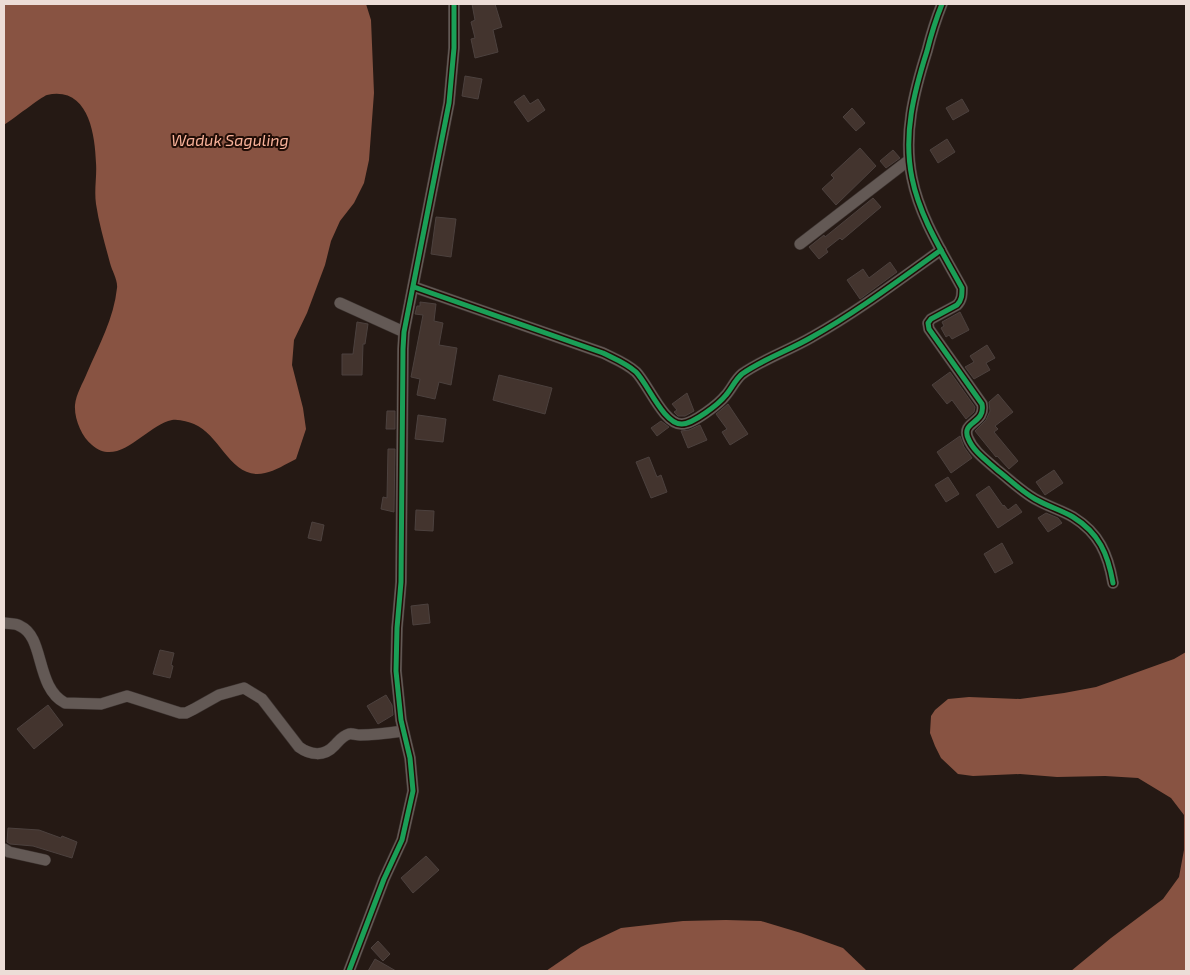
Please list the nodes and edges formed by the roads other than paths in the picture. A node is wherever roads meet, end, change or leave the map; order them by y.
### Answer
1 (454, 4) edge
2 (942, 4) edge
3 (909, 160) junction
4 (800, 244) dead end
5 (941, 250) junction
6 (414, 287) junction
7 (340, 303) dead end
8 (404, 332) junction
9 (1113, 583) dead end
10 (4, 623) edge
11 (403, 731) junction
12 (4, 849) edge
13 (44, 860) dead end
14 (349, 971) edge

1 - 6 street
2 - 3 street
3 - 4 street
3 - 5 street
5 - 6 street
5 - 9 street
6 - 8 street
7 - 8 street
8 - 11 street
10 - 11 street
11 - 14 street
12 - 13 street

